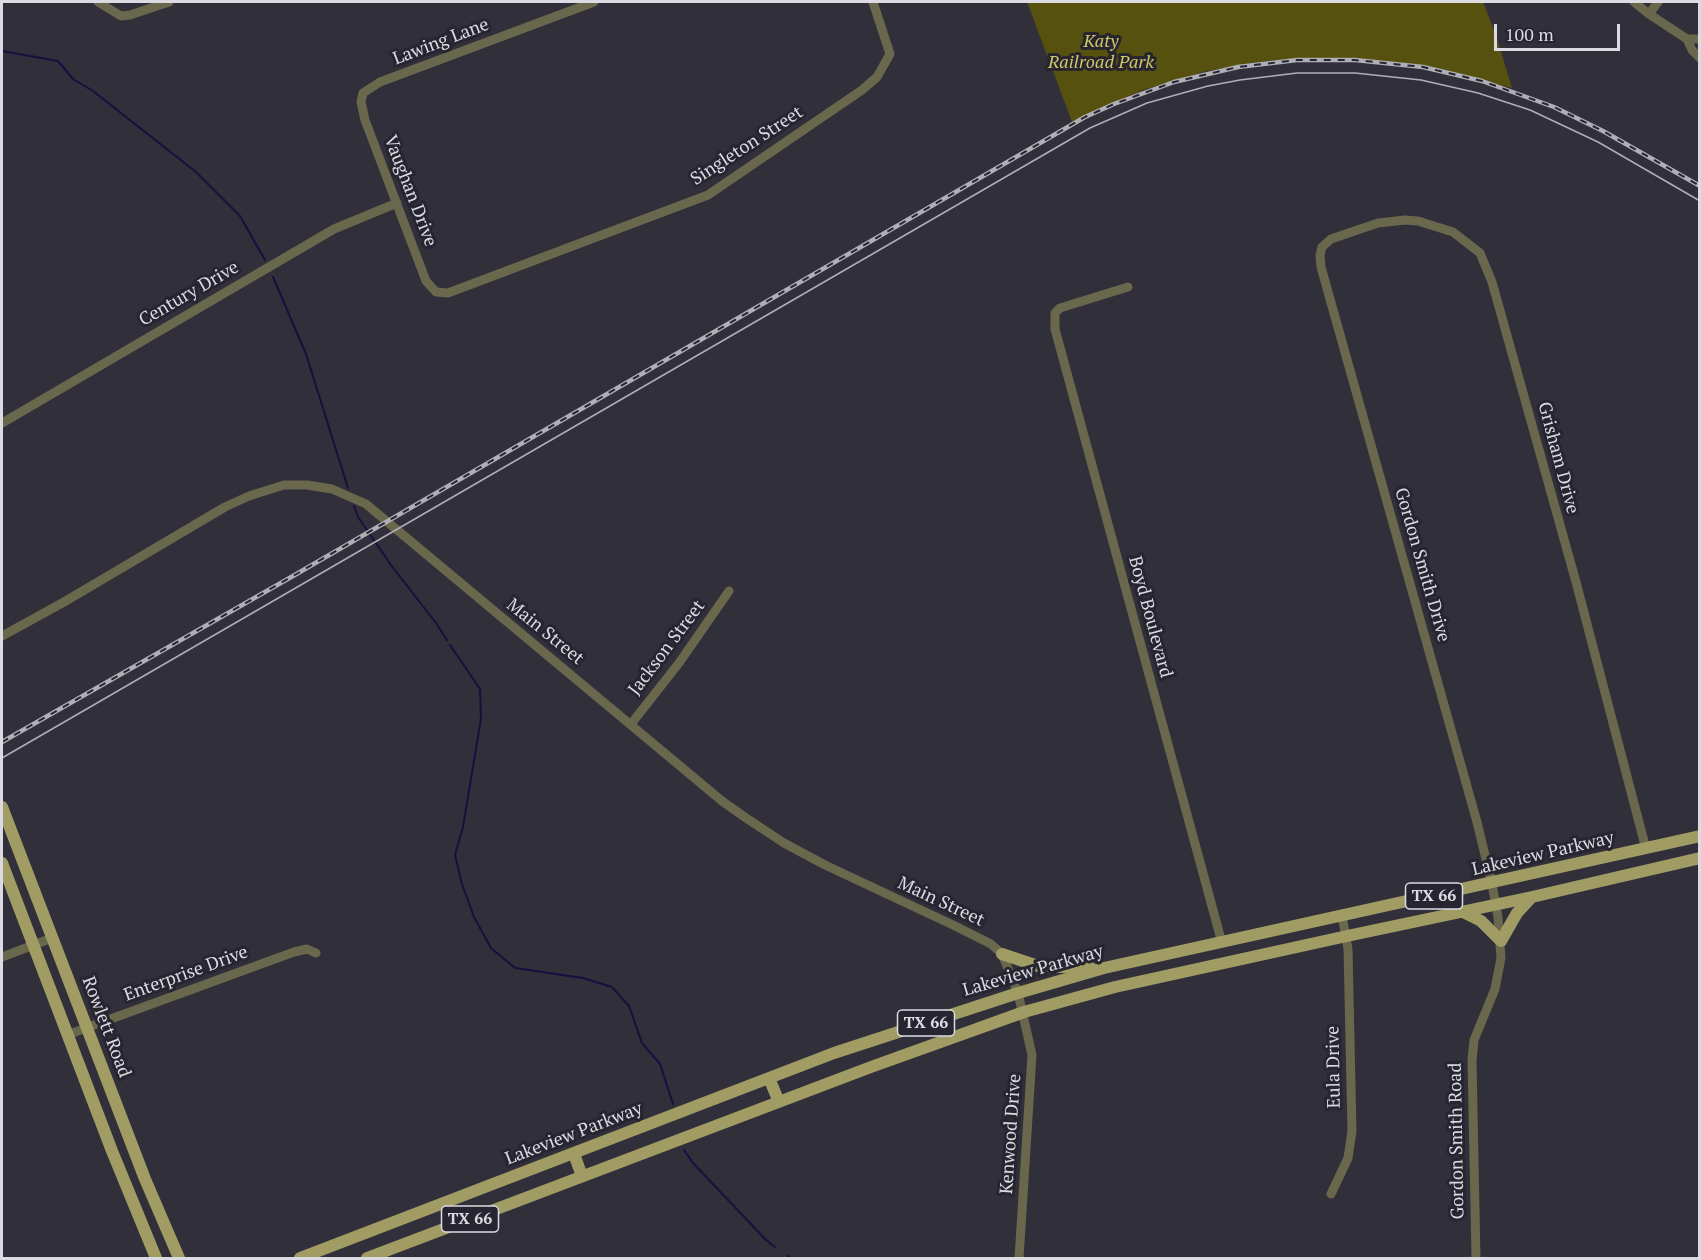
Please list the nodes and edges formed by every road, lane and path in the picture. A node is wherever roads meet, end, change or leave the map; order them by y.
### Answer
1 (98, 2) edge
2 (169, 2) edge
3 (594, 2) edge
4 (873, 2) edge
5 (1634, 2) edge
6 (1658, 2) edge
7 (1649, 14) junction
8 (1687, 39) junction
9 (1700, 39) edge
10 (1700, 58) edge
11 (367, 89) joint
12 (398, 203) junction
13 (1320, 255) joint
14 (1128, 287) dead end
15 (448, 293) joint
16 (2, 423) edge
17 (729, 591) dead end
18 (2, 636) edge
19 (631, 724) junction
20 (2, 807) edge
21 (1700, 836) edge
22 (1646, 849) junction
23 (1700, 858) edge
24 (2, 862) edge
25 (1650, 869) junction
26 (1492, 884) junction
27 (1532, 897) junction
28 (1497, 905) junction
29 (1463, 912) junction
30 (1342, 915) junction
31 (1347, 936) junction
32 (52, 938) junction
33 (1501, 941) junction
34 (1222, 943) junction
35 (33, 945) junction
36 (316, 953) dead end
37 (1002, 954) junction
38 (2, 957) edge
39 (1236, 961) junction
40 (1221, 964) junction
41 (1104, 968) junction
42 (1018, 993) junction
43 (1024, 1012) junction
44 (87, 1028) junction
45 (67, 1035) junction
46 (769, 1078) junction
47 (778, 1102) junction
48 (574, 1154) junction
49 (582, 1176) junction
50 (1331, 1194) dead end
51 (408, 1218) junction
52 (417, 1239) junction
53 (156, 1258) edge
54 (179, 1258) edge
55 (300, 1258) edge
56 (367, 1258) edge
57 (1019, 1258) edge
58 (1476, 1258) edge

1 - 2 street
3 - 11 street, Lawing Lane
4 - 15 street, Singleton Street
5 - 7 street
6 - 7 street
7 - 8 street
8 - 9 street
8 - 10 street
11 - 12 street, Vaughan Drive
12 - 15 street, Vaughan Drive
12 - 16 street, Century Drive
13 - 22 street, Grisham Drive
13 - 26 street, Gordon Smith Drive
14 - 34 street, Boyd Boulevard
17 - 19 street, Jackson Street
18 - 19 street, Main Street
19 - 37 street, Main Street
20 - 32 main road, Rowlett Road
21 - 22 main road, Lakeview Parkway / TX 66
22 - 25 main road
22 - 26 main road, Lakeview Parkway / TX 66
23 - 25 main road, Lakeview Parkway / TX 66
24 - 35 main road
25 - 27 main road, Lakeview Parkway / TX 66
26 - 28 street, Gordon Smith Road
26 - 30 main road, Lakeview Parkway / TX 66
27 - 28 main road, Lakeview Parkway / TX 66
27 - 33 main road
28 - 29 main road, Lakeview Parkway / TX 66
28 - 33 street, Gordon Smith Road
29 - 31 main road, Lakeview Parkway / TX 66
29 - 33 main road
30 - 31 street, Eula Drive
30 - 34 main road, Lakeview Parkway / TX 66
31 - 39 main road, Lakeview Parkway / TX 66
31 - 50 street, Eula Drive
32 - 35 street
32 - 44 main road, Rowlett Road
33 - 58 street, Gordon Smith Road
34 - 39 main road
34 - 40 main road
34 - 41 main road, Lakeview Parkway / TX 66
35 - 38 street
35 - 45 main road
36 - 44 street, Enterprise Drive
37 - 41 main road
37 - 42 street
39 - 40 main road, Lakeview Parkway / TX 66
40 - 43 main road, Lakeview Parkway / TX 66
41 - 42 main road, Lakeview Parkway / TX 66
42 - 43 street
42 - 46 main road, Lakeview Parkway / TX 66
43 - 47 main road, Lakeview Parkway / TX 66
43 - 57 street, Kenwood Drive
44 - 45 street, Enterprise Drive
44 - 54 main road, Rowlett Road
45 - 53 main road
46 - 47 main road
46 - 48 main road, Lakeview Parkway / TX 66
47 - 49 main road, Lakeview Parkway / TX 66
48 - 49 main road
48 - 51 main road, Lakeview Parkway / TX 66
49 - 52 main road, Lakeview Parkway / TX 66
51 - 52 main road
51 - 55 main road, Lakeview Parkway / TX 66
52 - 56 main road, Lakeview Parkway / TX 66

